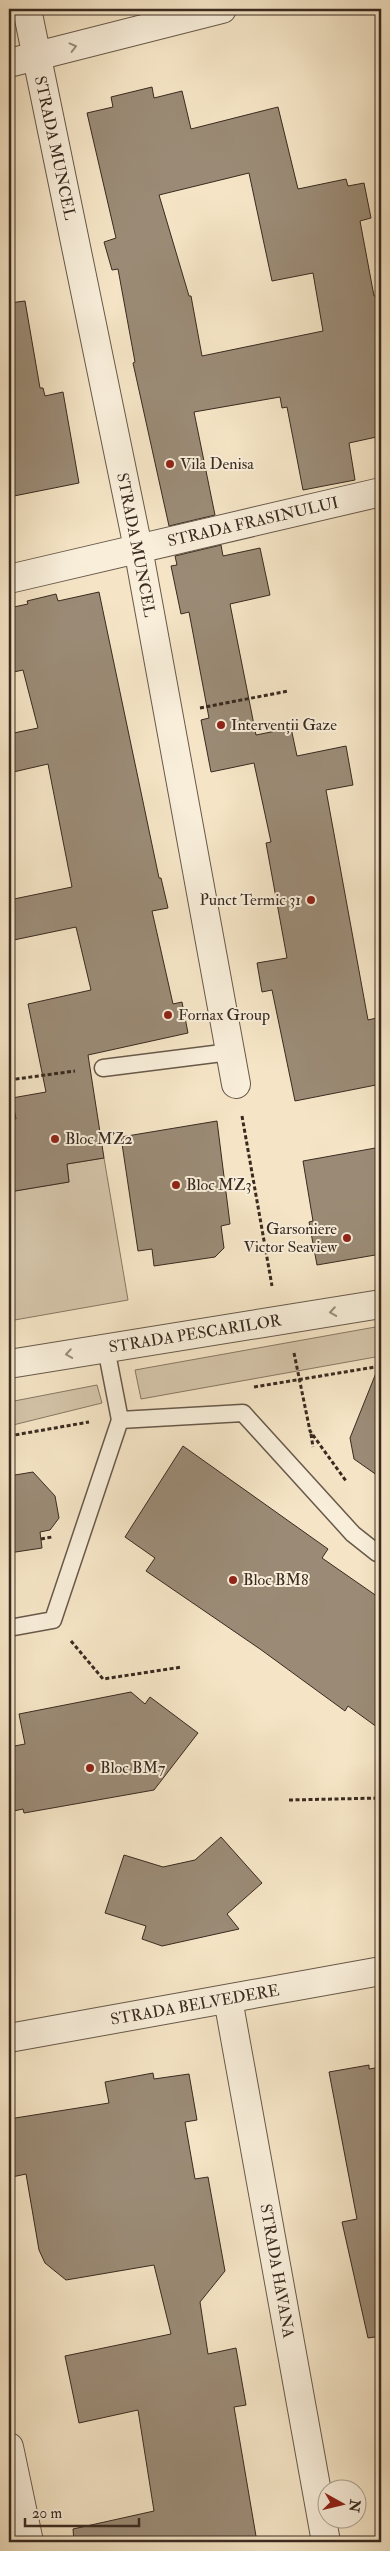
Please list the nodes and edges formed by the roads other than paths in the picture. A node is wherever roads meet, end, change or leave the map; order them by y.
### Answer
1 (27, 9) edge
2 (222, 9) edge
3 (36, 56) junction
4 (9, 63) edge
5 (381, 492) edge
6 (138, 548) junction
7 (9, 579) edge
8 (230, 1052) junction
9 (103, 1068) road end
10 (236, 1084) road end
11 (381, 1304) edge
12 (106, 1348) junction
13 (9, 1364) edge
14 (120, 1420) junction
15 (381, 1552) edge
16 (9, 1628) edge
17 (381, 1971) edge
18 (228, 1999) junction
19 (9, 2038) edge
20 (9, 2447) edge
21 (29, 2542) edge
22 (326, 2542) edge

1 - 3 street, STRADA MUNCEL
3 -> 2 street
3 - 4 street
3 - 6 street, STRADA MUNCEL
5 - 6 street, STRADA FRASINULUI
6 - 7 street, STRADA FRASINULUI
6 - 8 street, STRADA MUNCEL
8 - 9 lane
8 - 10 street, STRADA MUNCEL
11 -> 12 street, STRADA PESCARILOR
12 -> 13 street, STRADA PESCARILOR
12 - 14 lane
14 - 15 lane
14 - 16 lane
17 - 18 street, STRADA BELVEDERE
18 - 19 street, STRADA BELVEDERE
18 - 22 street, STRADA HAVANA
20 - 21 street

